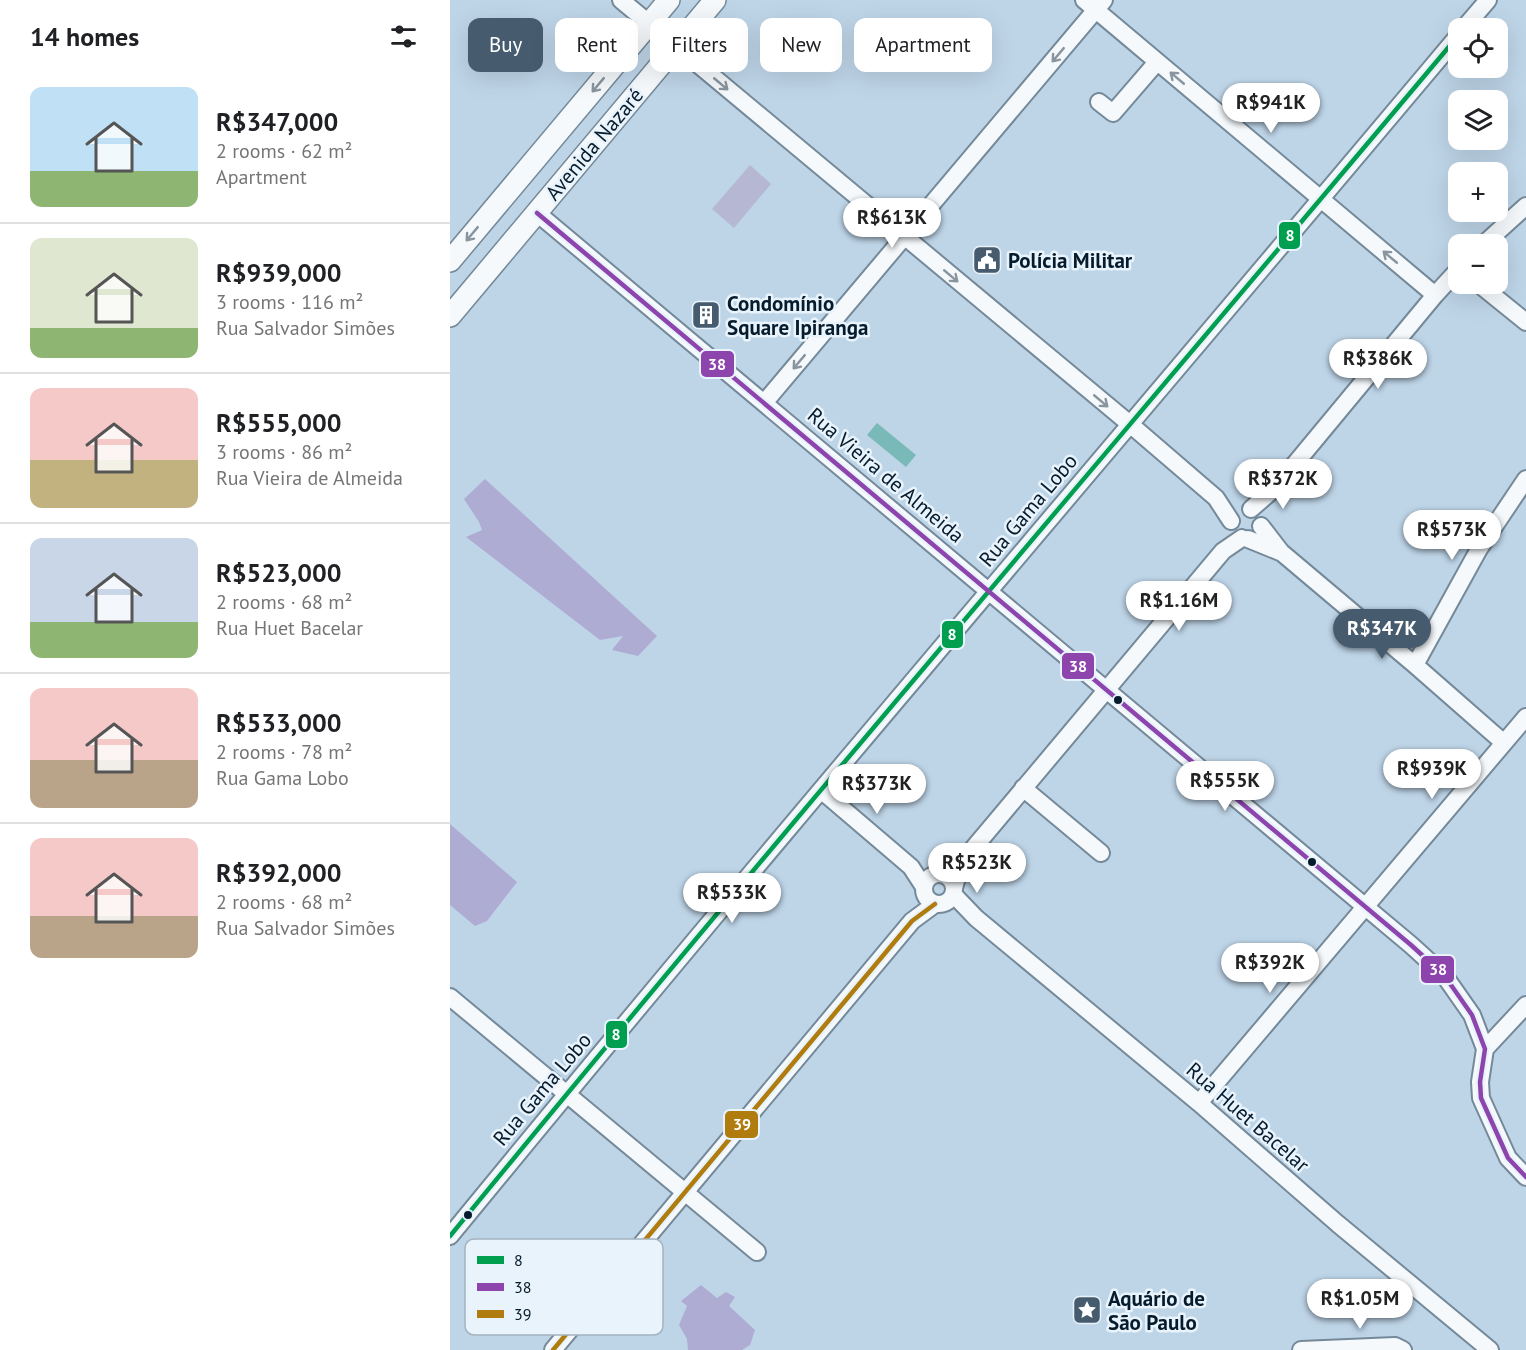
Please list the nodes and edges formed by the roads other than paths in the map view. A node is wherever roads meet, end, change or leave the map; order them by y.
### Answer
1 (621, 0) edge
2 (669, 0) edge
3 (715, 0) edge
4 (1488, 0) edge
5 (1094, 3) edge
6 (700, 18) edge
7 (1473, 18) edge
8 (649, 24) junction
9 (1448, 48) edge
10 (1157, 62) junction
11 (655, 72) edge
12 (706, 72) edge
13 (1099, 102) dead end
14 (1322, 198) junction
15 (1526, 206) edge
16 (537, 213) junction
17 (1495, 234) edge
18 (905, 238) junction
19 (450, 261) edge
20 (1448, 281) edge
21 (1491, 294) edge
22 (1435, 295) junction
23 (450, 316) edge
24 (1526, 322) edge
25 (764, 403) junction
26 (1131, 425) junction
27 (1526, 479) edge
28 (1216, 498) junction
29 (1254, 515) junction
30 (1238, 531) junction
31 (1281, 552) junction
32 (989, 591) junction
33 (1415, 665) junction
34 (1108, 690) junction
35 (1526, 717) edge
36 (1504, 743) junction
37 (1023, 788) junction
38 (822, 790) junction
39 (1101, 853) dead end
40 (938, 890) junction
41 (1365, 906) junction
42 (450, 997) edge
43 (1526, 1005) edge
44 (1485, 1049) junction
45 (567, 1094) junction
46 (1199, 1103) junction
47 (1526, 1178) edge
48 (685, 1192) junction
49 (450, 1236) edge
50 (646, 1239) edge
51 (757, 1252) dead end
52 (566, 1335) edge
53 (553, 1350) edge
54 (1301, 1350) edge
55 (1403, 1350) edge
56 (1490, 1350) edge

1 - 8 street
2 - 8 main road, Avenida Nazaré
3 - 6 main road, Avenida Nazaré
4 - 7 street
5 - 10 street
5 -> 18 street
8 -> 19 main road, Avenida Nazaré
9 - 14 street, Rua Gama Lobo
10 - 13 street
14 -> 10 street
11 - 16 main road, Avenida Nazaré
12 -> 18 street
22 -> 14 street
14 - 26 street, Rua Gama Lobo
15 - 17 street
16 - 23 main road, Avenida Nazaré
16 - 25 street, Rua Vieira de Almeida
18 -> 25 street
18 -> 26 street
20 - 22 street
21 - 24 street
22 - 29 street
25 - 32 street, Rua Vieira de Almeida
26 - 28 street
26 - 32 street, Rua Gama Lobo
27 - 33 street
28 - 29 street
28 - 30 street
29 - 30 street
29 - 30 street
29 - 31 street
30 - 31 street
30 - 34 street
31 - 33 street
32 - 34 street, Rua Vieira de Almeida
32 - 38 street, Rua Gama Lobo
33 - 36 street
34 - 37 street
34 - 41 street, Rua Vieira de Almeida
35 - 36 street
36 - 41 street
37 - 39 street
37 - 40 street
38 - 40 street, Rua Huet Bacelar
38 - 45 street, Rua Gama Lobo
40 - 46 street, Rua Huet Bacelar
40 - 48 street
41 - 44 street, Rua Vieira de Almeida
41 - 46 street
42 - 45 street
43 - 44 street
44 - 47 street, Rua Vieira de Almeida
45 - 48 street
45 - 49 street, Rua Gama Lobo
46 - 56 street, Rua Huet Bacelar
48 - 50 street
48 - 51 street
52 - 53 street
54 - 55 street

